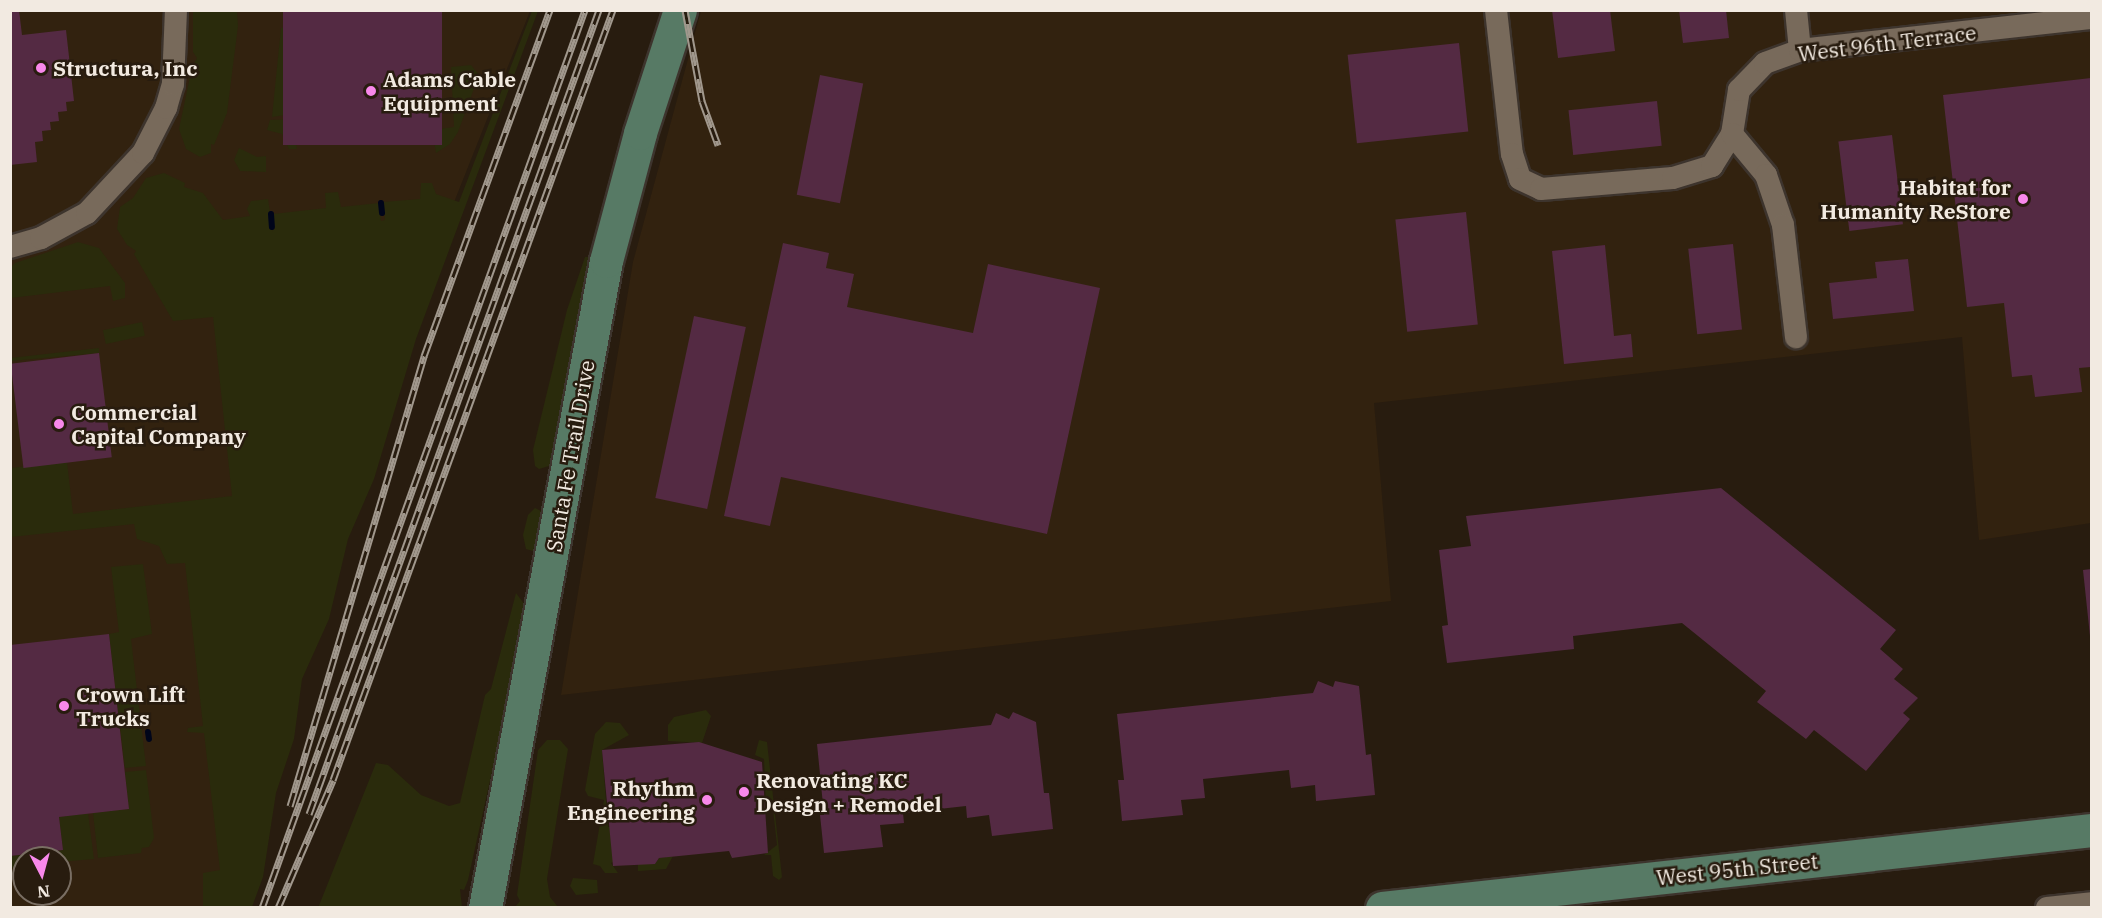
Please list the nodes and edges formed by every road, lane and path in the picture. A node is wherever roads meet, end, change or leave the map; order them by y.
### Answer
1 (176, 10) edge
2 (680, 10) edge
3 (1496, 10) edge
4 (1796, 10) edge
5 (2091, 18) edge
6 (1800, 50) junction
7 (1732, 134) junction
8 (10, 247) edge
9 (1796, 338) dead end
10 (2091, 830) edge
11 (2091, 903) edge
12 (485, 908) edge
13 (1382, 908) edge
14 (2047, 908) edge

1 - 8 street
2 - 12 main road, Santa Fe Trail Drive
3 - 7 street, West 96th Terrace
4 - 6 street
5 - 6 street, West 96th Terrace
6 - 7 street, West 96th Terrace
7 - 9 street
10 - 13 main road, West 95th Street
11 - 14 street

